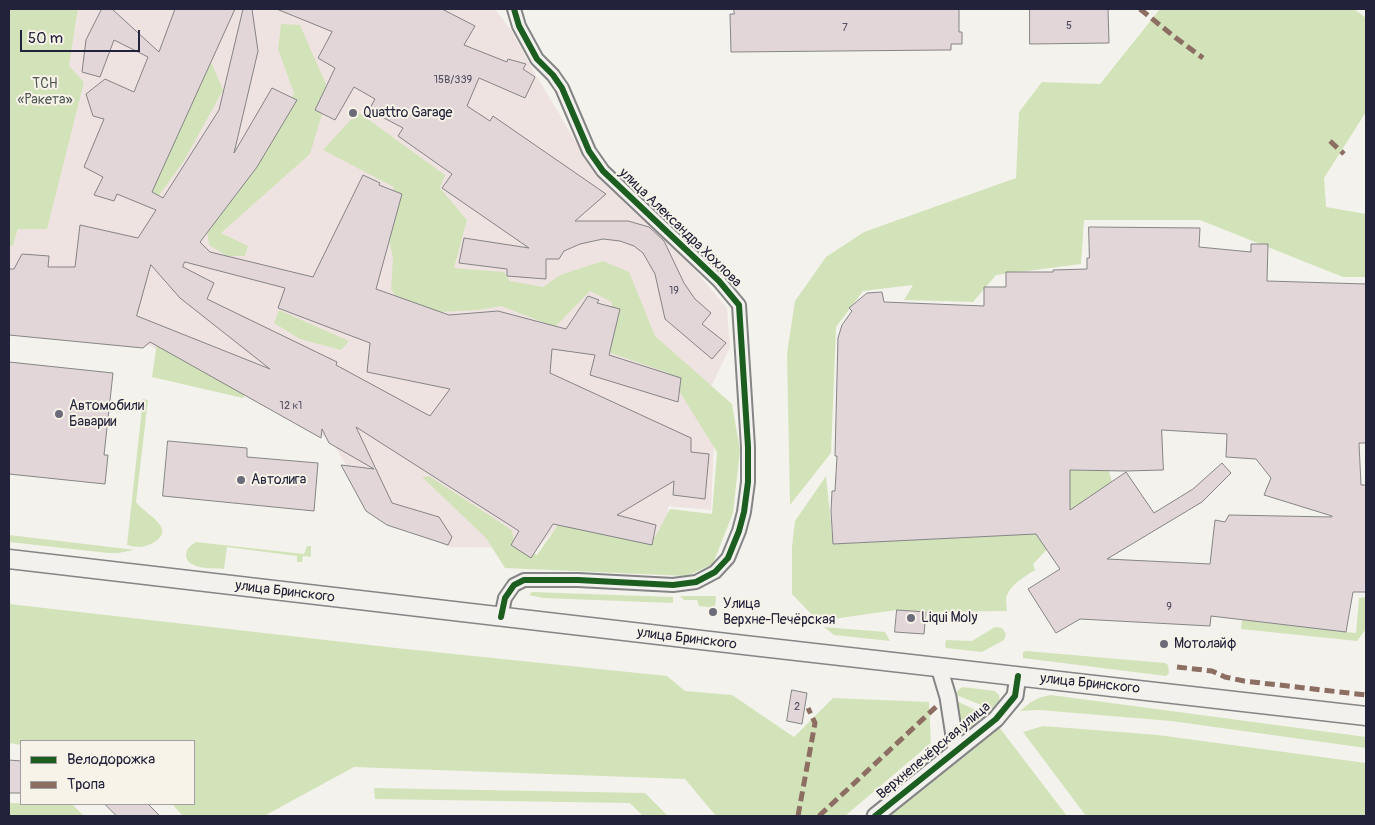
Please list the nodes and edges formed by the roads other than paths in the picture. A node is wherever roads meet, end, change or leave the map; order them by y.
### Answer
1 (514, 9) edge
2 (9, 559) edge
3 (501, 617) junction
4 (938, 667) junction
5 (1018, 676) junction
6 (1366, 716) edge
7 (956, 749) junction
8 (875, 816) edge

1 - 3 street, улица Александра Хохлова
2 - 3 main road, улица Бринского
3 - 4 main road, улица Бринского
4 - 5 main road, улица Бринского
4 - 7 street
5 - 6 main road, улица Бринского
5 - 7 street, Верхнепечёрская улица
7 - 8 street, Верхнепечёрская улица

